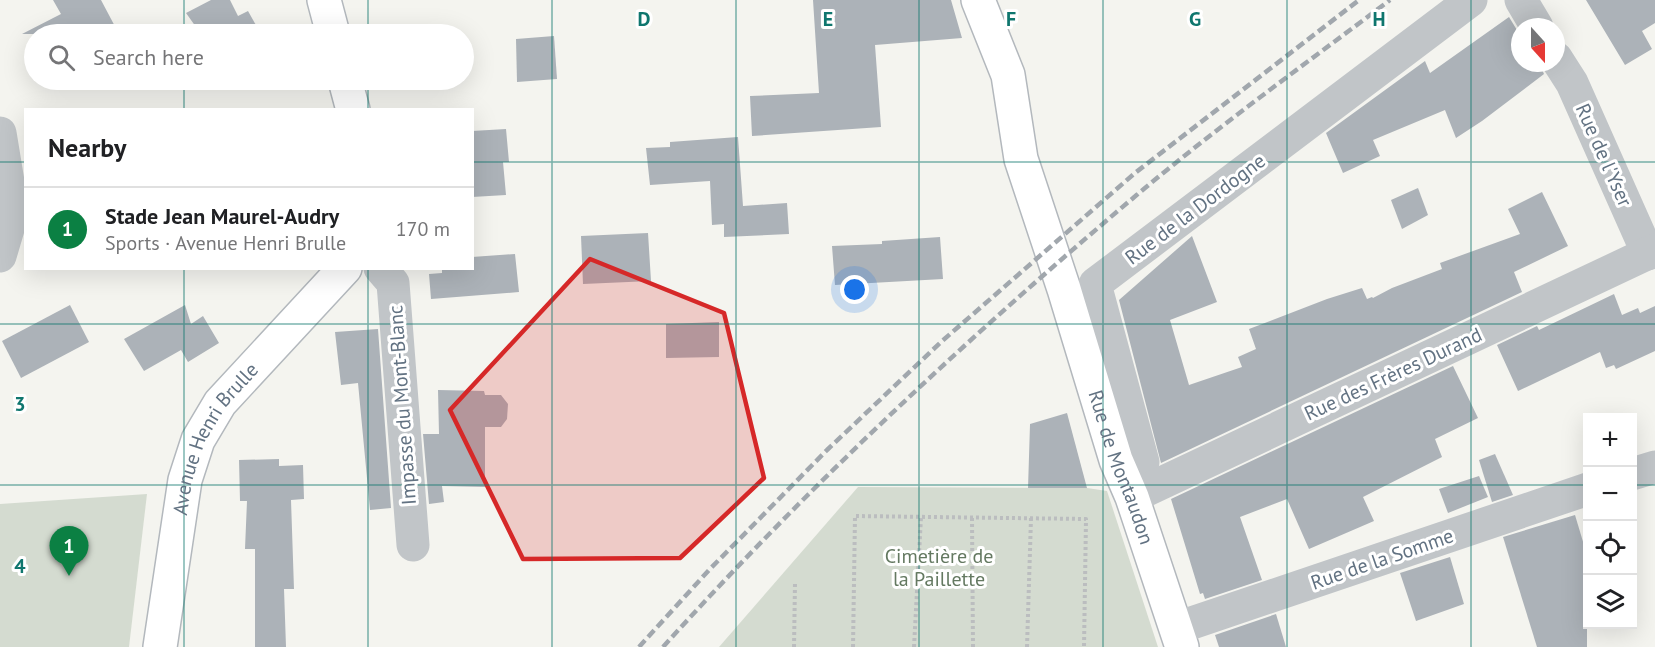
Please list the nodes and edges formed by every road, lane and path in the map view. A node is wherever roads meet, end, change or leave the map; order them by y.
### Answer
1 (324, 0) edge
2 (978, 0) edge
3 (1471, 0) edge
4 (1521, 0) edge
5 (1532, 18) edge
6 (330, 24) edge
7 (1565, 72) edge
8 (348, 90) edge
9 (352, 108) edge
10 (0, 133) edge
11 (1652, 252) edge
12 (0, 256) edge
13 (343, 270) edge
14 (382, 270) edge
15 (1079, 286) junction
16 (1655, 467) edge
17 (1637, 472) edge
18 (1583, 490) edge
19 (1132, 497) junction
20 (921, 517) junction
21 (972, 518) junction
22 (1031, 518) junction
23 (413, 545) dead end
24 (795, 583) dead end
25 (1179, 637) edge
26 (160, 647) edge
27 (794, 647) edge
28 (854, 647) edge
29 (914, 647) edge
30 (972, 647) edge
31 (1027, 647) edge
32 (1084, 647) edge

1 - 6 main road
2 - 15 main road, Rue de Montaudon
3 - 15 street, Rue de la Dordogne
4 - 5 street
7 - 11 street, Rue de l'Yser
8 - 9 main road
10 - 12 street
11 - 19 street, Rue des Frères Durand
13 - 26 main road, Avenue Henri Brulle
14 - 23 street, Impasse du Mont-Blanc
15 - 19 main road, Rue de Montaudon
16 - 17 street
18 - 25 street, Rue de la Somme
19 - 25 main road, Rue de Montaudon
20 - 21 path
20 - 28 path
20 - 29 path
21 - 22 path
21 - 30 path
22 - 31 path
22 - 32 path
24 - 27 path

